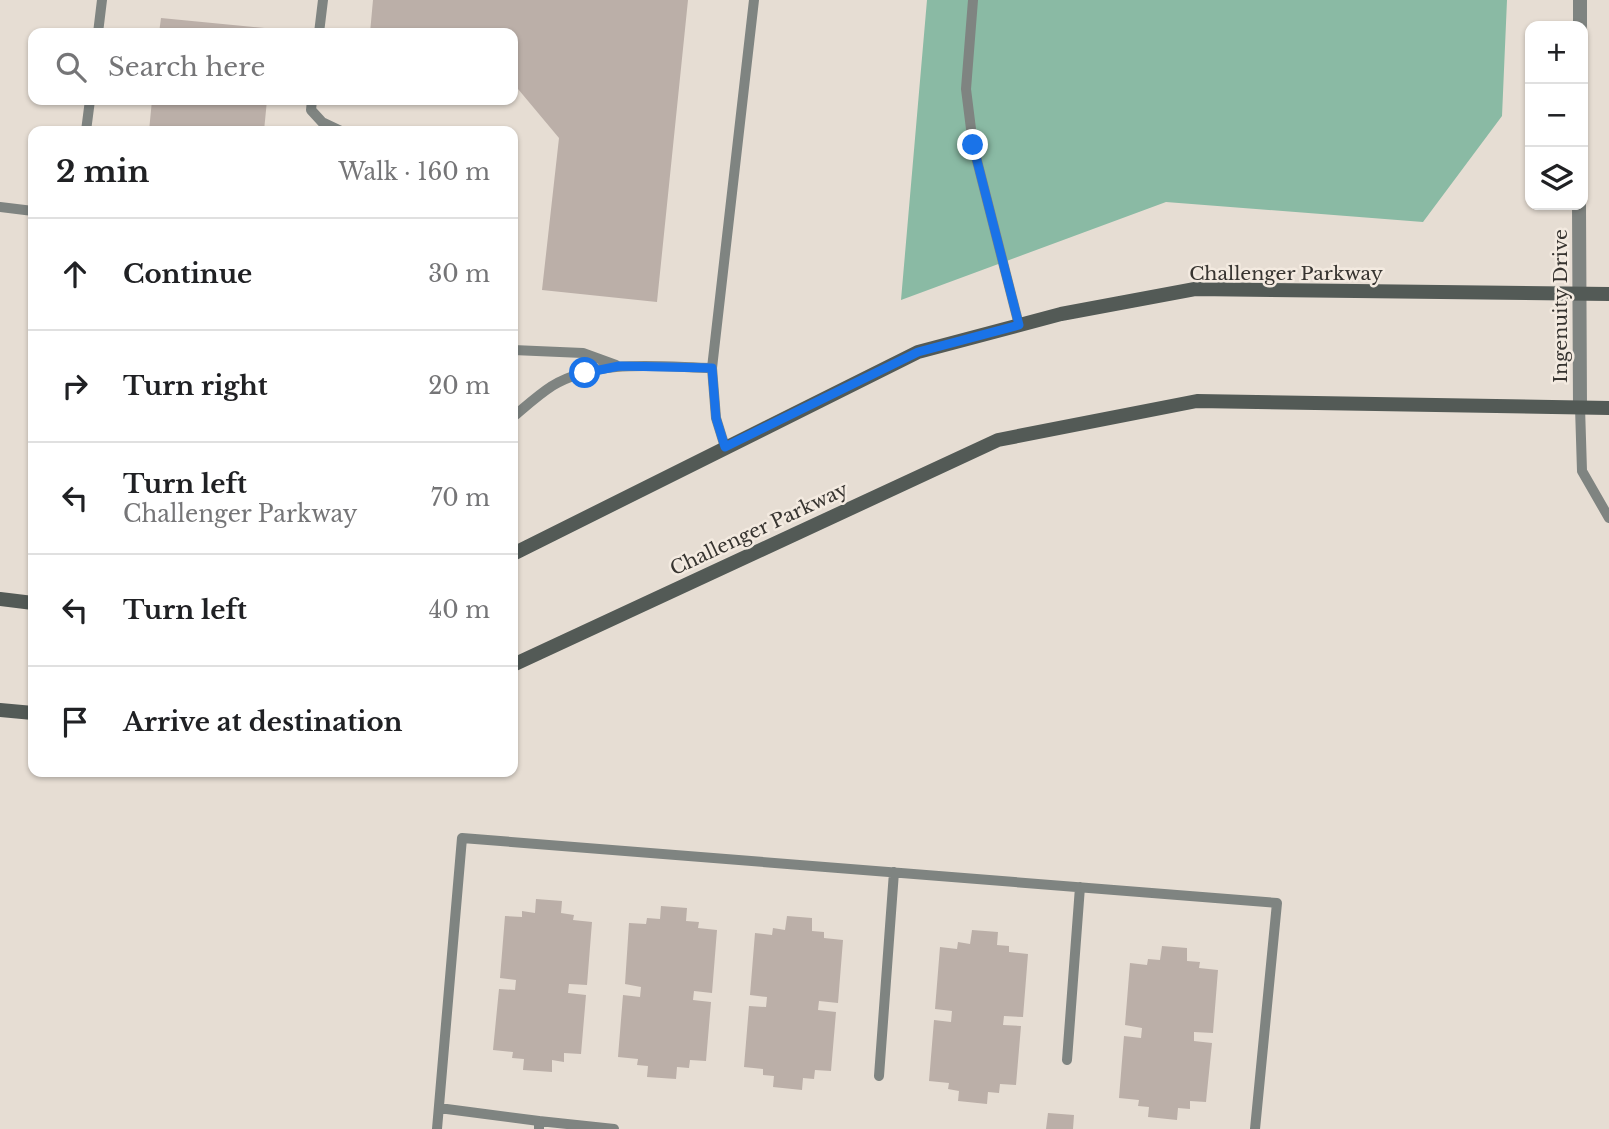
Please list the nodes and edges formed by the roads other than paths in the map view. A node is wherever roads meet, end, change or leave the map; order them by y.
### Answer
1 (102, 0) edge
2 (323, 0) edge
3 (754, 0) edge
4 (973, 0) edge
5 (1580, 0) edge
6 (1580, 21) edge
7 (99, 28) edge
8 (320, 28) edge
9 (89, 105) edge
10 (312, 105) edge
11 (87, 126) edge
12 (330, 126) edge
13 (0, 207) edge
14 (1578, 210) edge
15 (28, 211) edge
16 (1578, 294) junction
17 (1609, 294) edge
18 (1019, 325) junction
19 (518, 350) edge
20 (619, 366) junction
21 (712, 368) junction
22 (1580, 407) junction
23 (1609, 408) edge
24 (518, 413) edge
25 (725, 447) junction
26 (1609, 518) edge
27 (518, 551) edge
28 (0, 599) edge
29 (28, 602) edge
30 (518, 663) edge
31 (0, 710) edge
32 (28, 713) edge
33 (894, 873) junction
34 (1080, 887) junction
35 (1067, 1060) dead end
36 (879, 1076) dead end
37 (439, 1108) junction
38 (539, 1125) edge
39 (438, 1129) edge
40 (614, 1129) edge
41 (1255, 1129) edge

1 - 7 lane
2 - 8 lane
3 - 21 lane
4 - 18 lane
5 - 6 street
9 - 11 lane
10 - 12 lane
13 - 15 lane
14 - 16 street, Ingenuity Drive
16 - 17 main road, Challenger Parkway
16 - 18 main road, Challenger Parkway
16 - 22 street, Ingenuity Drive
18 - 25 main road, Challenger Parkway
19 - 20 lane
20 - 21 lane
20 - 24 lane
21 - 25 lane
22 - 23 main road, Challenger Parkway
22 - 26 lane
22 - 30 main road, Challenger Parkway
25 - 27 main road, Challenger Parkway
28 - 29 main road
31 - 32 main road
33 - 34 lane
33 - 36 lane
33 - 37 lane
34 - 35 lane
34 - 41 lane
37 - 38 lane
37 - 39 lane
38 - 40 lane

